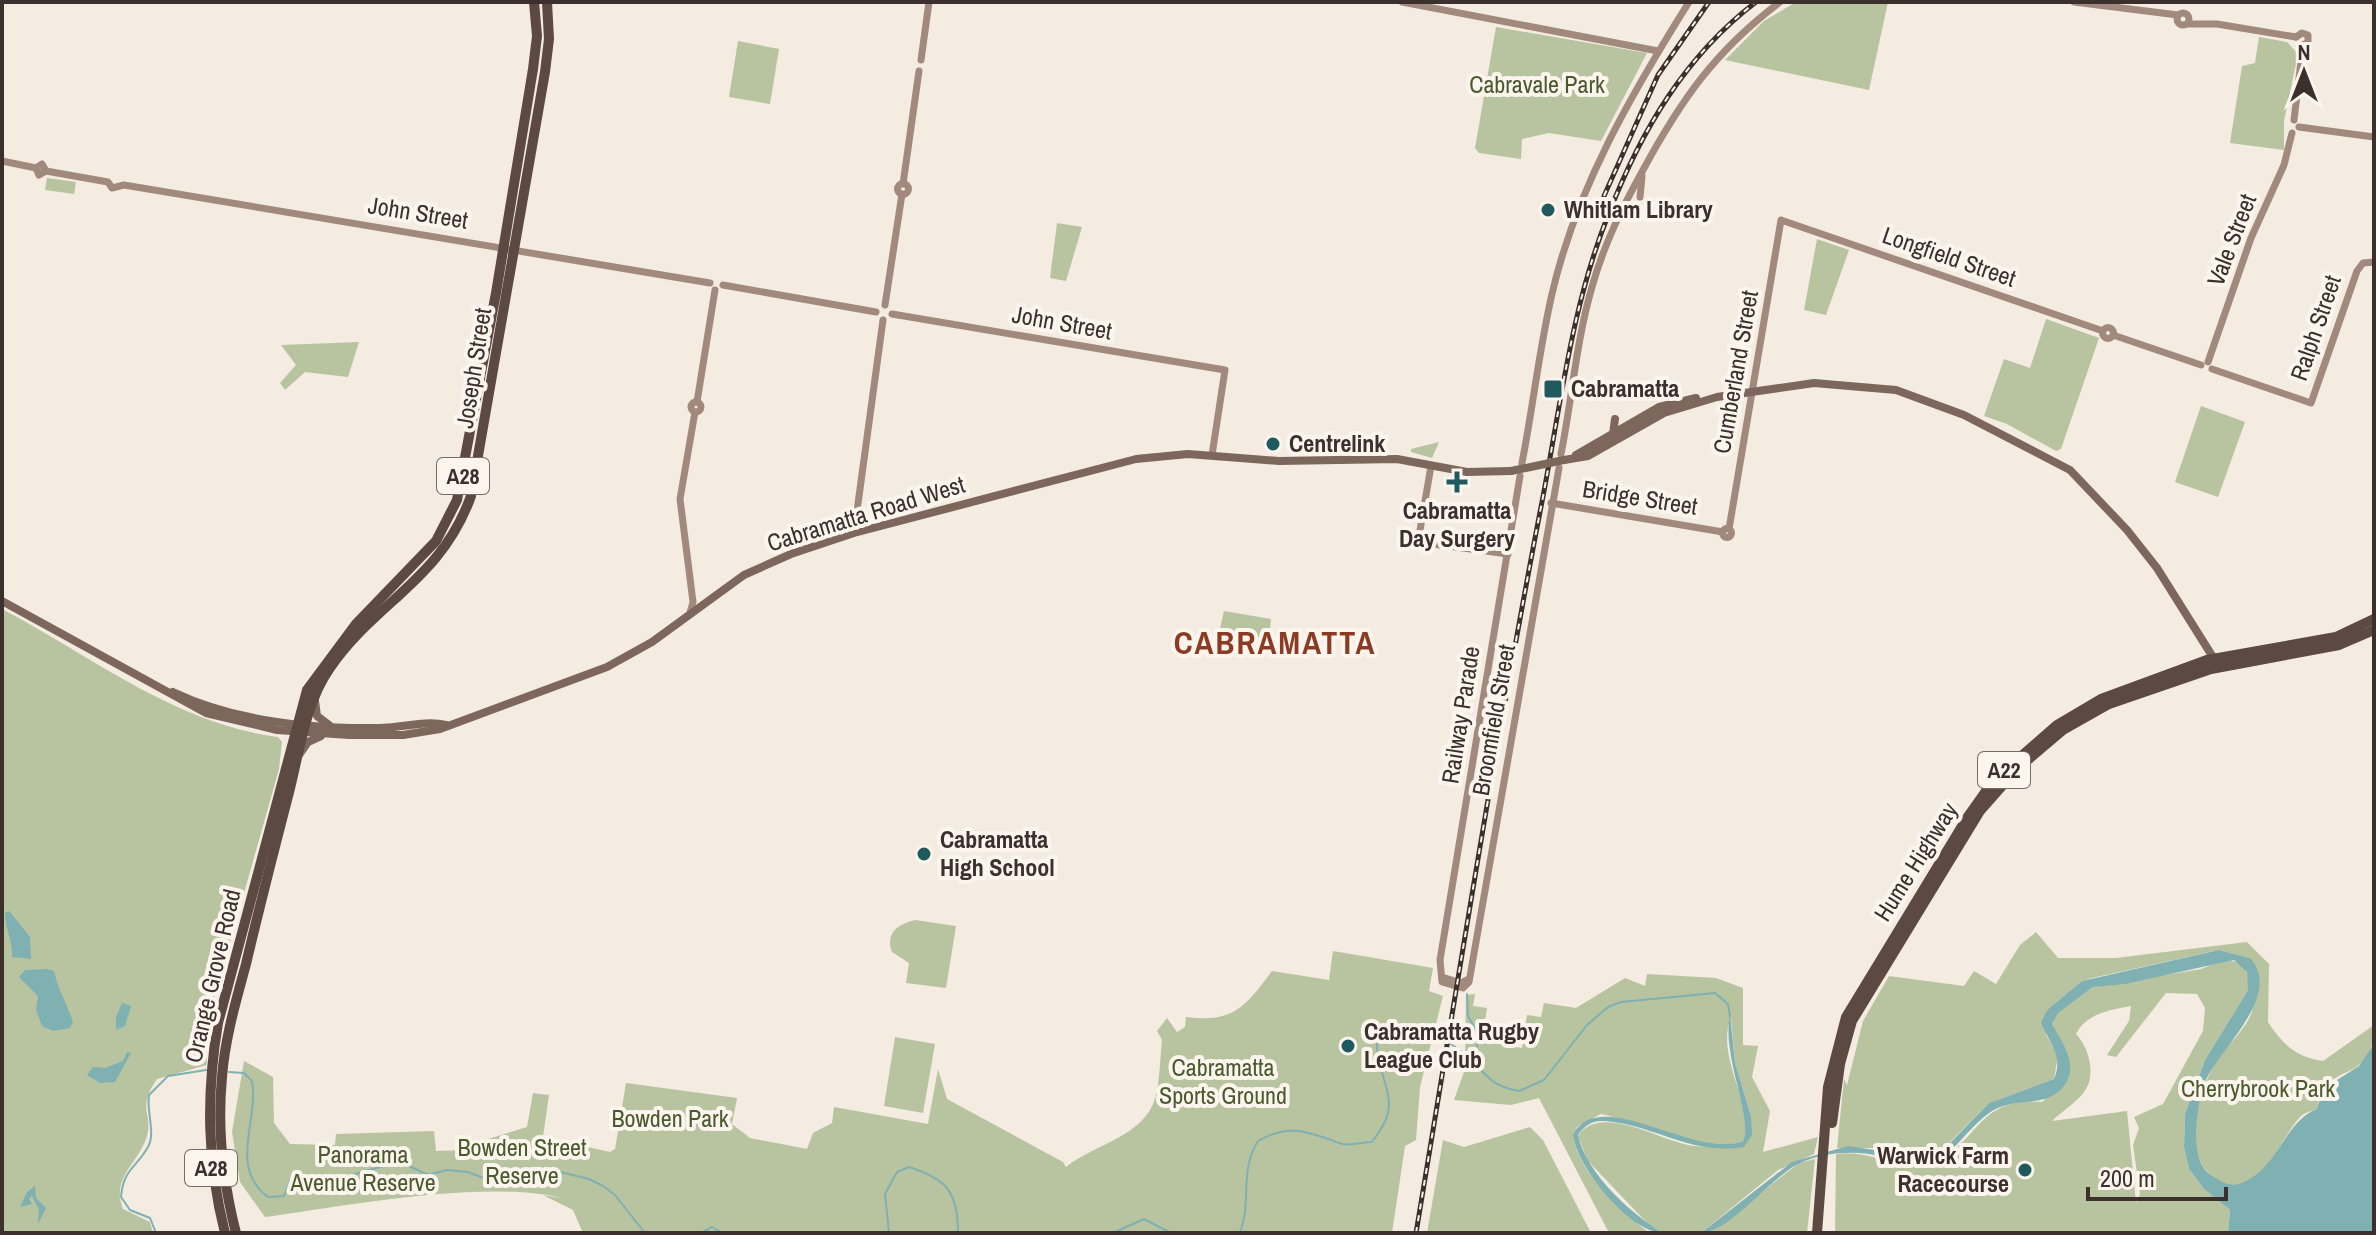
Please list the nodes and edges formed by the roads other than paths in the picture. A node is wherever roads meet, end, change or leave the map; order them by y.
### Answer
1 (534, 2) edge
2 (547, 2) edge
3 (929, 2) edge
4 (1402, 2) edge
5 (1692, 2) edge
6 (2074, 2) edge
7 (1779, 3) edge
8 (1658, 51) junction
9 (2295, 127) junction
10 (2374, 137) edge
11 (2, 161) edge
12 (1645, 166) junction
13 (1640, 197) dead end
14 (1781, 220) joint
15 (509, 248) junction
16 (2374, 262) edge
17 (713, 286) junction
18 (885, 305) junction
19 (876, 312) junction
20 (892, 314) junction
21 (883, 320) junction
22 (2207, 365) junction
23 (1752, 392) junction
24 (1615, 419) dead end
25 (1630, 429) junction
26 (1613, 435) junction
27 (1212, 455) junction
28 (1331, 459) junction
29 (1566, 460) junction
30 (1522, 463) dead end
31 (1431, 466) junction
32 (1452, 470) junction
33 (1520, 476) dead end
34 (1551, 503) junction
35 (1726, 530) joint
36 (854, 533) junction
37 (1508, 554) junction
38 (2, 601) edge
39 (690, 613) junction
40 (2374, 619) edge
41 (2374, 630) edge
42 (2216, 662) junction
43 (139, 677) junction
44 (315, 697) junction
45 (300, 727) junction
46 (266, 728) junction
47 (332, 730) junction
48 (293, 757) junction
49 (1441, 976) joint
50 (215, 1103) junction
51 (1825, 1174) junction
52 (225, 1233) edge
53 (236, 1233) edge
54 (1817, 1233) edge
55 (1824, 1233) edge

1 - 15 highway, Joseph Street / A28
2 - 15 highway, Joseph Street / A28
3 - 18 street
4 - 8 street
5 - 8 street
6 - 9 street, Vale Street
7 - 12 street, Broomfield Street
8 - 30 street
9 - 10 street
9 - 22 street, Vale Street
11 - 15 street, John Street
12 - 13 street
12 - 29 street, Broomfield Street
14 - 22 street, Longfield Street
14 - 23 street, Cumberland Street
15 - 17 street, John Street
15 - 44 highway, Joseph Street / A28
15 - 45 highway, Joseph Street / A28
16 - 22 street, Ralph Street
17 - 19 street, John Street
17 - 39 street
18 - 19 street
18 - 20 street
19 - 21 street
20 - 21 street
20 - 27 street, John Street
21 - 36 street
23 - 25 main road
23 - 35 street, Cumberland Street
23 - 42 main road
24 - 26 main road
25 - 26 main road
25 - 29 main road
26 - 29 main road
27 - 28 main road, Cabramatta Road West
27 - 36 main road, Cabramatta Road West
28 - 31 main road, Cabramatta Road West
28 - 32 main road, Cabramatta Road West
29 - 32 main road, Cabramatta Road West, bridge
29 - 34 street, Broomfield Street
31 - 32 main road, Cabramatta Road West
31 - 37 street
33 - 37 street, Railway Parade
34 - 35 street, Bridge Street
34 - 49 street, Broomfield Street
36 - 39 main road, Cabramatta Road West
37 - 49 street, Railway Parade
38 - 43 main road, Cabramatta Road West
39 - 47 main road, Cabramatta Road West
40 - 42 highway, Hume Highway / A22
41 - 42 highway, Hume Highway / A22
42 - 51 highway, Hume Highway / A22
43 - 45 main road, Cabramatta Road West
43 - 46 main road, Cabramatta Road West
44 - 45 highway, Joseph Street / A28
44 - 47 main road
45 - 46 main road, Cabramatta Road West
45 - 47 main road, Cabramatta Road West
45 - 48 highway, Orange Grove Road / A28
46 - 48 main road
47 - 48 main road
48 - 50 highway, Orange Grove Road / A28
50 - 52 highway, Orange Grove Road / A28
50 - 53 highway, Orange Grove Road / A28
51 - 54 highway, Hume Highway / A22
51 - 55 highway, Hume Highway / A22

